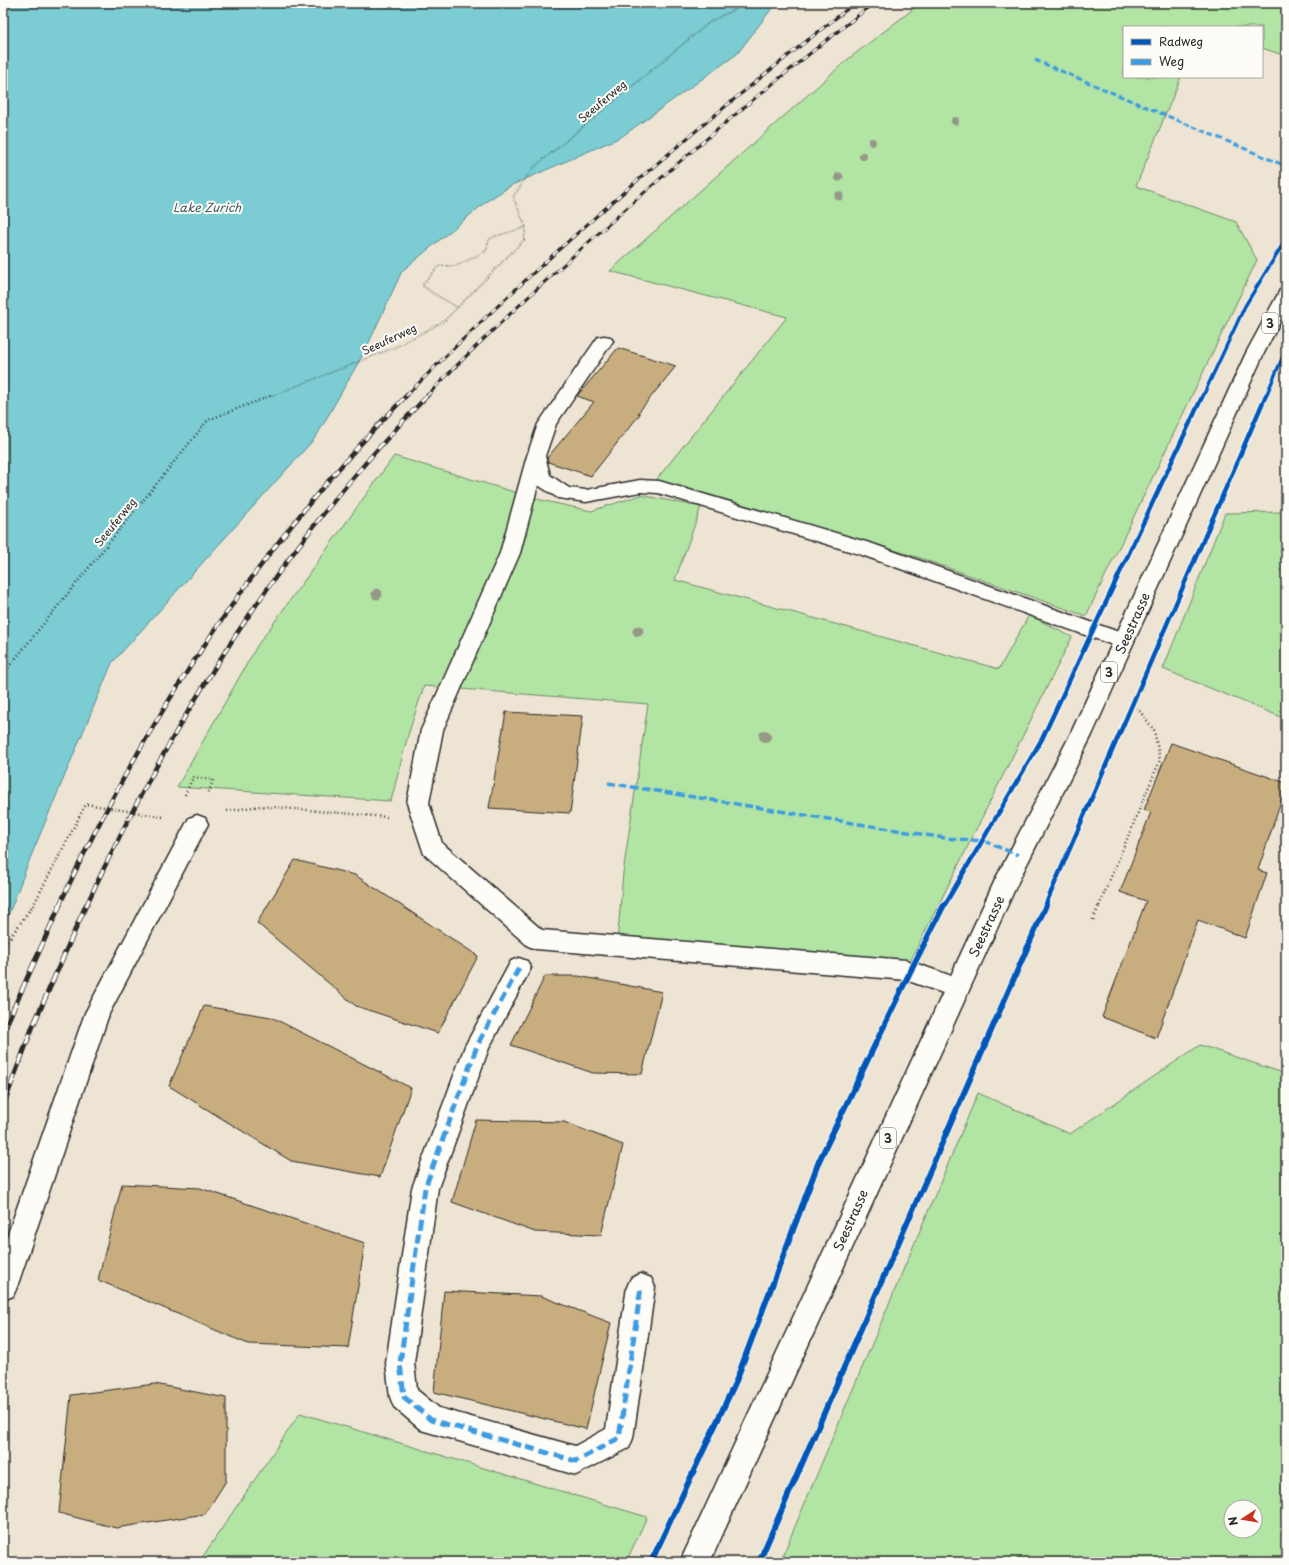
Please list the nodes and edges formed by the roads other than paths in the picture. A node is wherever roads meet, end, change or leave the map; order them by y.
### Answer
1 (1286, 294) edge
2 (604, 341) dead end
3 (536, 456) junction
4 (1123, 642) junction
5 (197, 824) road end
6 (519, 968) dead end
7 (957, 988) junction
8 (641, 1287) dead end
9 (3, 1288) edge
10 (695, 1562) edge

1 - 4 main road, Seestrasse / 3
2 - 3 main road
3 - 4 main road
3 - 7 main road
4 - 7 main road, Seestrasse / 3
5 - 9 main road
6 - 8 main road
7 - 10 main road, Seestrasse / 3

